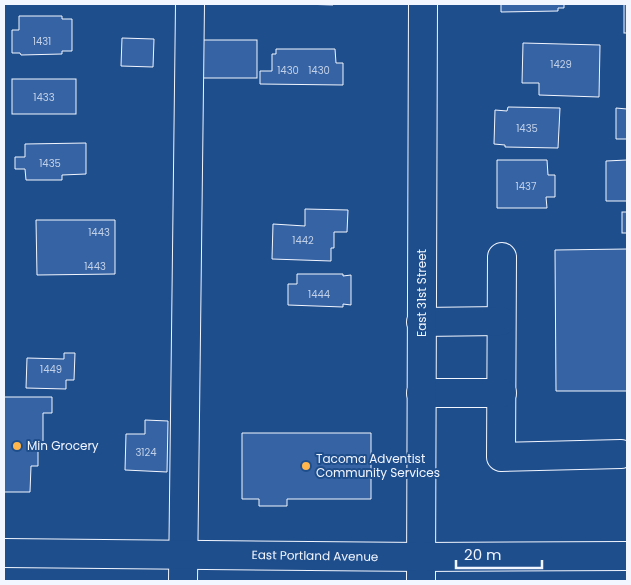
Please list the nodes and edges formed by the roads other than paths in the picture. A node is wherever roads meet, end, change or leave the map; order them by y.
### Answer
1 (190, 4) edge
2 (423, 4) edge
3 (502, 257) dead end
4 (502, 321) junction
5 (421, 322) junction
6 (421, 393) junction
7 (502, 393) junction
8 (621, 454) dead end
9 (4, 553) edge
10 (183, 554) junction
11 (627, 556) edge
12 (421, 569) edge
13 (183, 581) edge

1 - 10 main road
2 - 5 main road, East 31st Street
3 - 4 main road
4 - 5 main road
4 - 7 main road
5 - 6 main road, East 31st Street
6 - 7 main road
6 - 12 main road, East 31st Street
7 - 8 main road
9 - 10 main road, East Portland Avenue
10 - 12 main road, East Portland Avenue
10 - 13 main road
11 - 12 main road, East Portland Avenue

